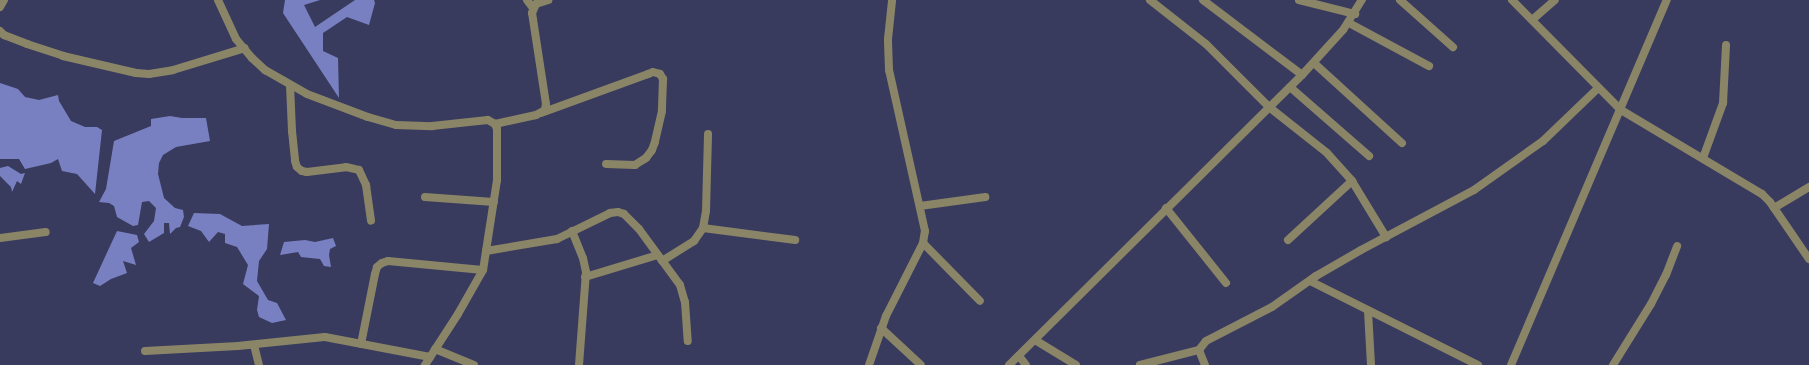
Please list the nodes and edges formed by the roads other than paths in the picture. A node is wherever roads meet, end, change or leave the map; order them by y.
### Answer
1 (4, 0) edge
2 (218, 0) edge
3 (527, 0) edge
4 (548, 0) edge
5 (892, 0) edge
6 (1150, 0) edge
7 (1202, 0) edge
8 (1299, 0) edge
9 (1362, 0) edge
10 (1400, 0) edge
11 (1512, 0) edge
12 (1555, 0) edge
13 (1667, 0) edge
14 (0, 7) edge
15 (533, 8) junction
16 (1355, 14) junction
17 (1532, 20) junction
18 (1349, 23) junction
19 (0, 31) edge
20 (1726, 45) dead end
21 (1453, 47) dead end
22 (245, 48) junction
23 (1314, 63) junction
24 (1430, 66) dead end
25 (1302, 75) junction
26 (290, 85) junction
27 (1290, 87) junction
28 (1598, 88) junction
29 (1269, 107) junction
30 (1621, 110) junction
31 (541, 114) junction
32 (495, 124) junction
33 (708, 134) dead end
34 (1402, 143) dead end
35 (1369, 156) dead end
36 (1703, 158) junction
37 (606, 164) dead end
38 (1352, 181) junction
39 (1809, 187) edge
40 (425, 197) dead end
41 (985, 197) dead end
42 (494, 202) junction
43 (920, 206) junction
44 (1166, 208) junction
45 (1774, 208) junction
46 (371, 221) dead end
47 (703, 228) junction
48 (572, 231) junction
49 (46, 232) dead end
50 (1386, 237) junction
51 (0, 238) edge
52 (795, 240) dead end
53 (1288, 240) dead end
54 (923, 243) junction
55 (1676, 246) dead end
56 (486, 251) junction
57 (660, 258) junction
58 (1809, 259) edge
59 (483, 270) junction
60 (585, 277) junction
61 (1310, 281) junction
62 (1226, 283) dead end
63 (980, 301) dead end
64 (1368, 311) junction
65 (881, 328) junction
66 (1035, 340) junction
67 (688, 341) dead end
68 (361, 344) junction
69 (254, 345) junction
70 (435, 349) junction
71 (1200, 350) junction
72 (145, 351) dead end
73 (1019, 356) junction
74 (430, 357) junction
75 (259, 365) edge
76 (425, 365) edge
77 (474, 365) edge
78 (579, 365) edge
79 (869, 365) edge
80 (921, 365) edge
81 (1009, 365) edge
82 (1026, 365) edge
83 (1076, 365) edge
84 (1140, 365) edge
85 (1205, 365) edge
86 (1371, 365) edge
87 (1478, 365) edge
88 (1511, 365) edge
89 (1613, 365) edge

1 - 14 street
2 - 22 street
3 - 15 street
4 - 15 street
5 - 43 street
6 - 29 street
7 - 25 street
8 - 16 street
9 - 16 street
10 - 21 street
11 - 17 street
12 - 17 street
13 - 30 street
15 - 31 street
16 - 18 street
17 - 28 street
18 - 23 street
18 - 24 street
19 - 22 street
20 - 36 street
22 - 26 street
23 - 25 street
23 - 34 street
25 - 27 street
26 - 32 street
26 - 46 street
27 - 29 street
27 - 35 street
28 - 30 street
28 - 50 street
29 - 38 street
29 - 44 street
30 - 36 street
30 - 88 street
31 - 32 street
31 - 37 street
32 - 42 street
33 - 47 street
36 - 45 street
38 - 50 street
38 - 53 street
39 - 45 street
40 - 42 street
41 - 43 street
42 - 56 street
43 - 54 street
44 - 62 street
44 - 66 street
45 - 58 street
47 - 52 street
47 - 57 street
48 - 56 street
48 - 57 street
48 - 60 street
49 - 51 street
50 - 61 street
54 - 63 street
54 - 65 street
55 - 89 street
56 - 59 street
57 - 60 street
57 - 67 street
59 - 68 street
59 - 70 street
60 - 78 street
61 - 64 street
61 - 71 street
64 - 86 street
64 - 87 street
65 - 79 street
65 - 80 street
66 - 73 street
66 - 83 street
68 - 69 street
68 - 74 street
69 - 72 street
69 - 75 street
70 - 74 street
70 - 77 street
71 - 84 street
71 - 85 street
73 - 81 street
73 - 82 street
74 - 76 street

